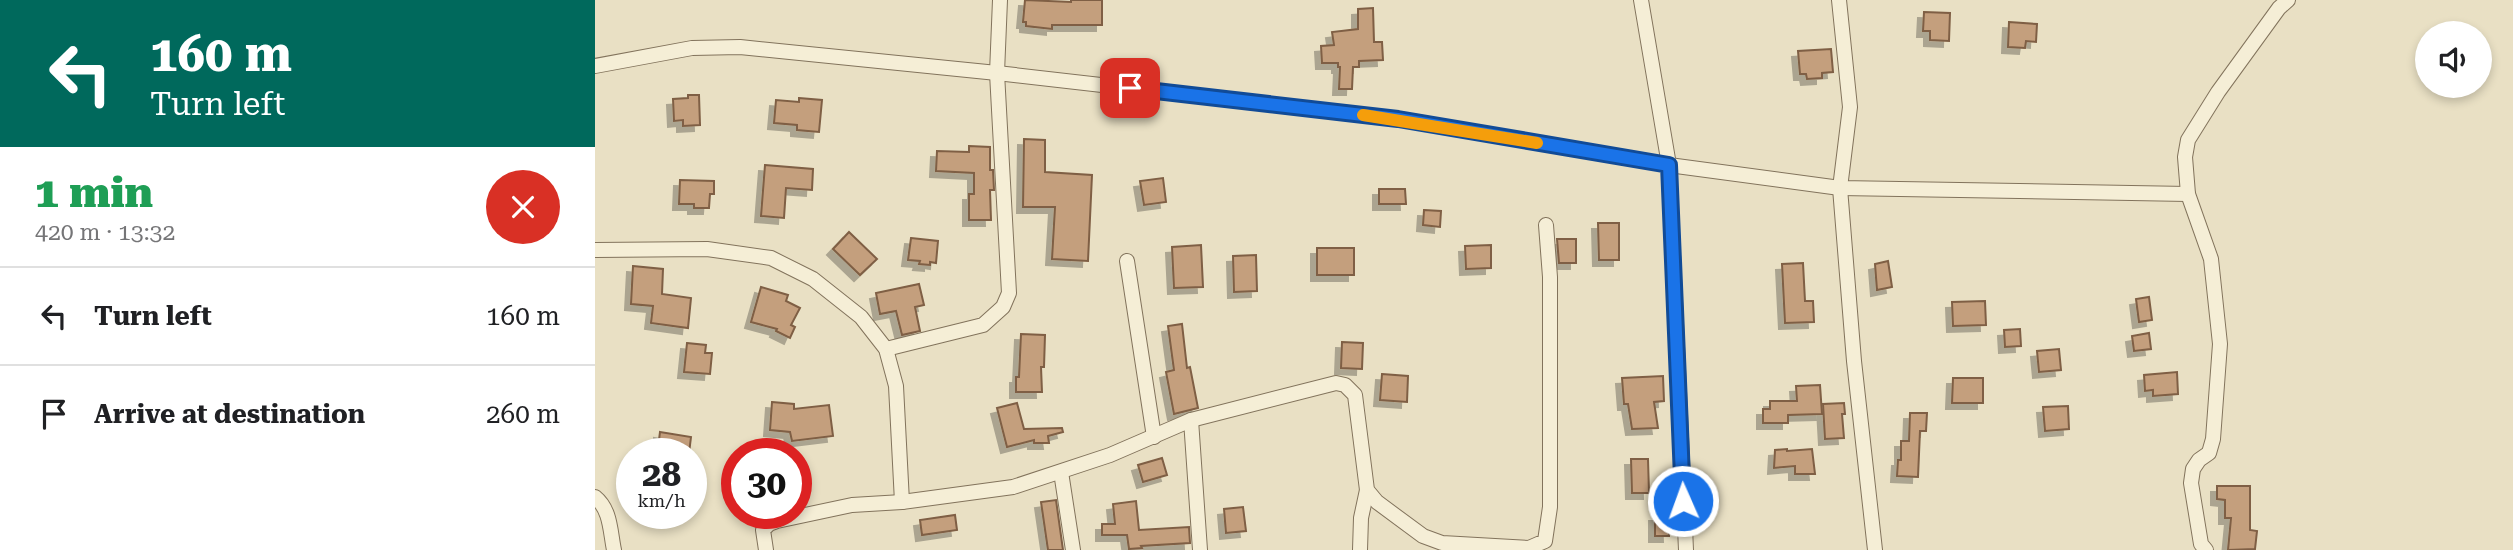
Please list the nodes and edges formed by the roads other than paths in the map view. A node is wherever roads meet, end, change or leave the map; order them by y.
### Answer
1 (1000, 0) edge
2 (1641, 0) edge
3 (1839, 0) edge
4 (2282, 3) edge
5 (595, 66) edge
6 (997, 73) junction
7 (1669, 165) junction
8 (1840, 188) junction
9 (2188, 194) junction
10 (1546, 225) dead end
11 (595, 250) edge
12 (1127, 261) dead end
13 (886, 349) junction
14 (1191, 420) junction
15 (1154, 437) junction
16 (1061, 472) junction
17 (1367, 490) junction
18 (595, 497) edge
19 (902, 502) junction
20 (614, 550) edge
21 (766, 550) edge
22 (1073, 550) edge
23 (1200, 550) edge
24 (1360, 550) edge
25 (1686, 550) edge
26 (1875, 550) edge
27 (2206, 550) edge

1 - 6 street
2 - 7 street
3 - 8 street
4 - 9 street
5 - 6 street
6 - 7 street
6 - 13 street
7 - 8 street
7 - 25 street
8 - 9 street
8 - 26 street
9 - 27 street
10 - 17 street
11 - 13 street
12 - 15 street
13 - 19 street
14 - 15 street
14 - 17 street
14 - 23 street
15 - 16 street
16 - 19 street
16 - 22 street
17 - 24 street
18 - 20 street
19 - 21 street

